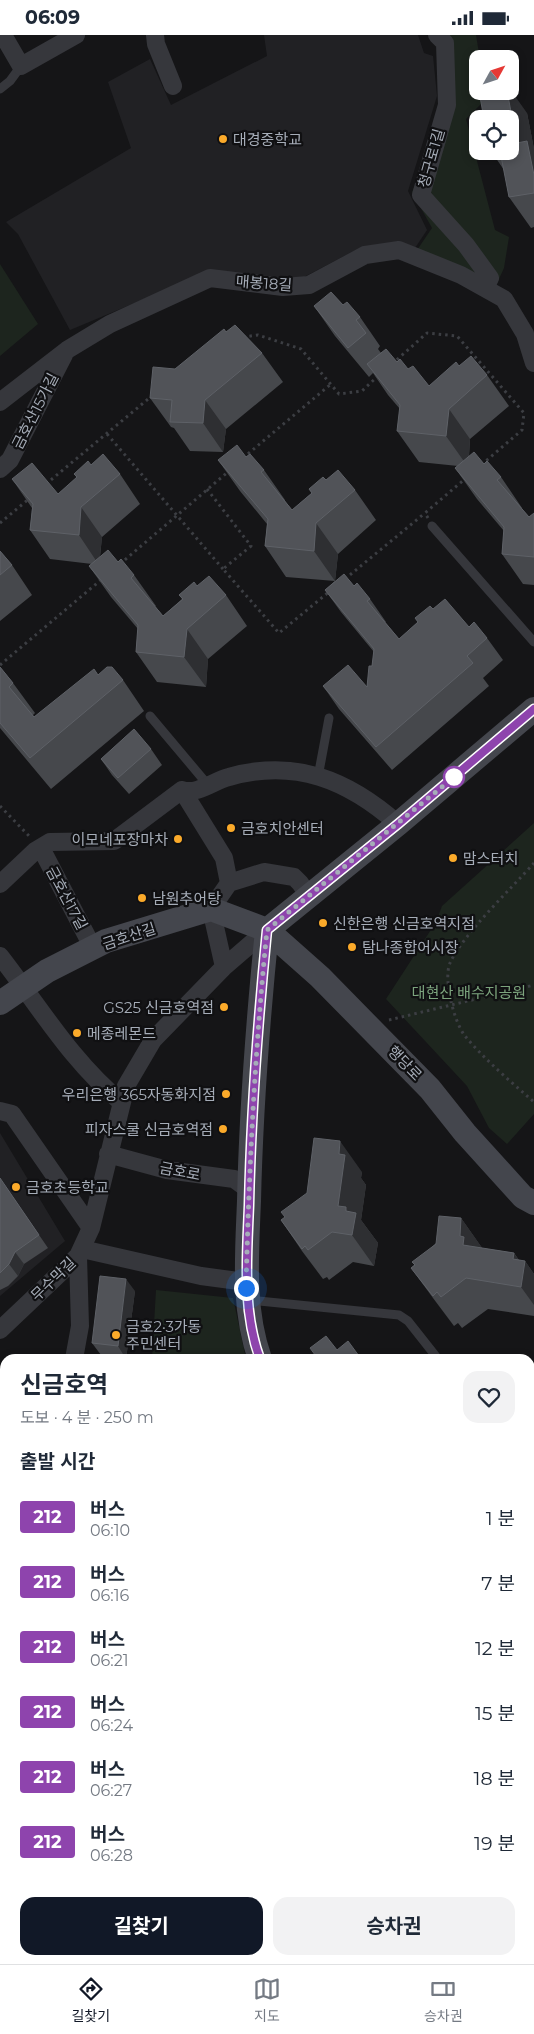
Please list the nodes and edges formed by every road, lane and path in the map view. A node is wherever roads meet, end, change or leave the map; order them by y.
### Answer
1 (2, 35) edge
2 (76, 35) edge
3 (155, 35) edge
4 (437, 35) edge
5 (21, 66) junction
6 (172, 86) dead end
7 (0, 89) edge
8 (484, 288) junction
9 (238, 337) edge
10 (67, 350) junction
11 (534, 363) edge
12 (390, 365) edge
13 (383, 372) edge
14 (331, 385) junction
15 (159, 390) edge
16 (0, 402) edge
17 (107, 434) junction
18 (478, 468) edge
19 (0, 469) edge
20 (470, 474) edge
21 (46, 485) edge
22 (207, 489) junction
23 (30, 498) edge
24 (425, 513) junction
25 (177, 515) junction
26 (0, 523) edge
27 (432, 526) joint
28 (118, 565) edge
29 (223, 569) junction
30 (103, 578) edge
31 (341, 582) edge
32 (333, 588) edge
33 (534, 642) edge
34 (0, 665) edge
35 (534, 709) edge
36 (150, 716) dead end
37 (329, 717) dead end
38 (318, 777) junction
39 (208, 785) junction
40 (182, 790) junction
41 (0, 806) edge
42 (398, 824) junction
43 (41, 848) junction
44 (534, 863) edge
45 (229, 883) junction
46 (0, 884) edge
47 (308, 896) junction
48 (211, 909) junction
49 (267, 930) junction
50 (93, 948) junction
51 (0, 956) edge
52 (224, 967) junction
53 (534, 985) edge
54 (24, 987) junction
55 (0, 1003) edge
56 (452, 1004) junction
57 (370, 1026) junction
58 (121, 1102) junction
59 (534, 1102) edge
60 (0, 1111) edge
61 (108, 1154) junction
62 (249, 1190) junction
63 (534, 1203) edge
64 (91, 1228) junction
65 (80, 1252) junction
66 (247, 1291) junction
67 (0, 1330) edge
68 (75, 1354) edge
69 (258, 1354) edge
70 (434, 1354) edge

1 - 5 street
2 - 5 street
3 - 6 street
4 - 8 street, 청구로1길
5 - 7 lane
8 - 10 street, 매봉18길
8 - 11 street, 매봉18길
9 - 14 path
10 - 16 street, 매봉18길
10 - 19 street, 금호산15가길
12 - 18 path
13 - 14 path
14 - 22 path
15 - 17 path
17 - 21 path
17 - 25 path
20 - 24 path
22 - 25 path
22 - 29 path
23 - 26 path
24 - 27 path
24 - 31 path
25 - 28 path
25 - 29 path
27 - 33 lane
29 - 32 path
30 - 34 path
35 - 42 main road
36 - 39 lane
37 - 38 lane
38 - 39 street
38 - 42 street
39 - 40 street
40 - 43 street
40 - 45 street
41 - 43 path
42 - 47 main road
43 - 46 street
43 - 50 street, 금호산17길
44 - 56 path
45 - 47 street
45 - 48 street
47 - 49 main road
48 - 49 main road
48 - 50 main road, 금호산길
48 - 52 street
49 - 52 street, 무수막길
49 - 57 main road, 행당로
49 - 62 main road
50 - 54 main road, 금호산길
51 - 54 street
52 - 58 street, 무수막길
53 - 56 path
54 - 55 main road, 금호산길
54 - 58 street
56 - 57 path
56 - 59 path
57 - 63 main road, 행당로
58 - 61 street, 무수막길
60 - 64 street
61 - 62 street, 금호로
61 - 64 street, 무수막길
62 - 66 main road
64 - 65 street, 무수막길
65 - 66 street
65 - 67 street, 무수막길
65 - 68 street
66 - 69 main road
66 - 70 lane

